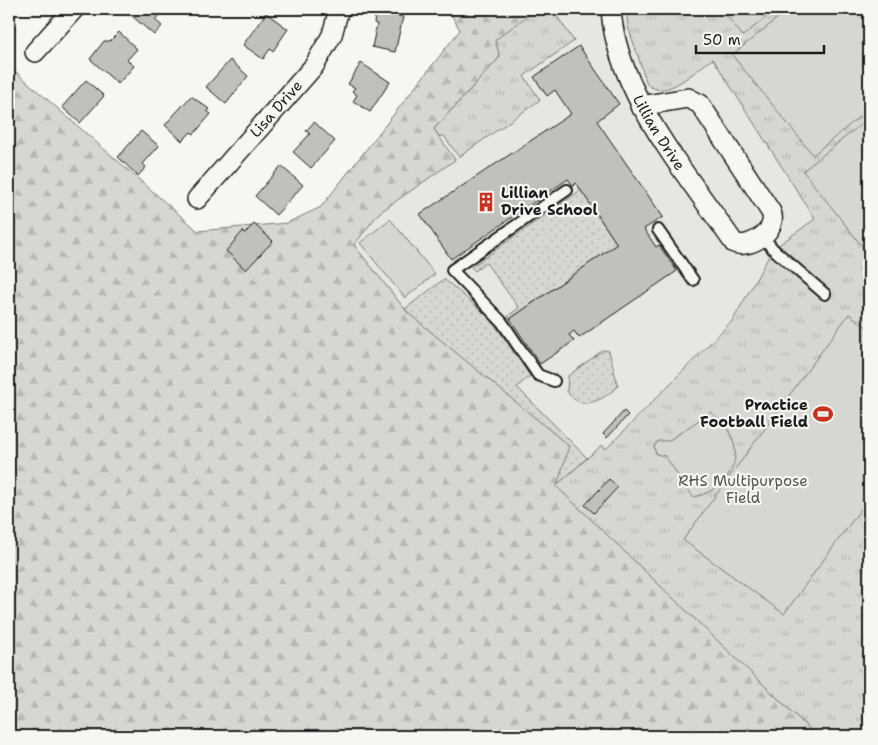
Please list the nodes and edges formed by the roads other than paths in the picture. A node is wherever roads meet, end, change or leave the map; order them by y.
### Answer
1 (74, 9) edge
2 (339, 9) edge
3 (611, 9) edge
4 (35, 52) dead end
5 (640, 106) junction
6 (567, 190) dead end
7 (197, 199) dead end
8 (658, 230) dead end
9 (767, 232) junction
10 (693, 280) dead end
11 (825, 294) dead end
12 (554, 380) dead end

1 - 4 street
2 - 7 street, Lisa Drive
3 - 5 street, Lillian Drive
5 - 9 street, Lillian Drive
5 - 9 street
6 - 12 lane
8 - 10 lane
9 - 11 lane

